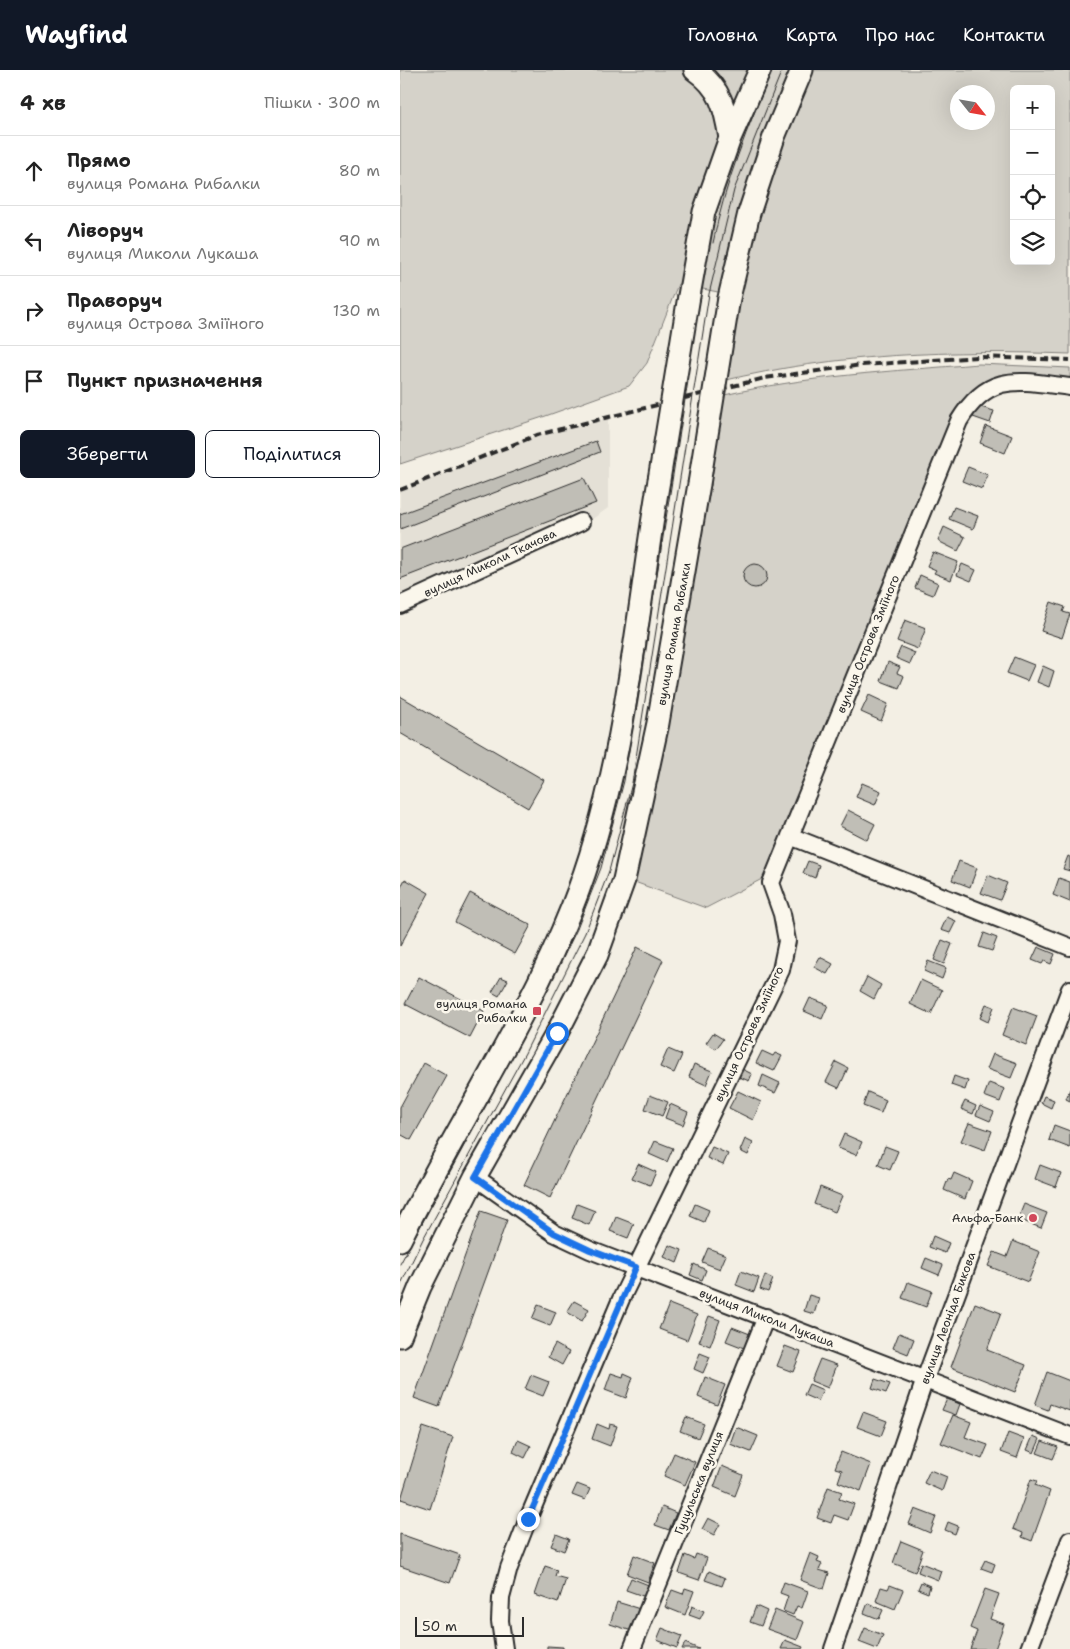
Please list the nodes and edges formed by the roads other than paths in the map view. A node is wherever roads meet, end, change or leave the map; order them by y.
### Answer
1 (695, 70) edge
2 (760, 70) edge
3 (802, 70) edge
4 (730, 138) junction
5 (1070, 386) edge
6 (580, 522) dead end
7 (400, 605) edge
8 (790, 836) junction
9 (1070, 947) edge
10 (1070, 989) edge
11 (475, 1177) junction
12 (400, 1240) edge
13 (636, 1267) junction
14 (766, 1317) junction
15 (400, 1336) edge
16 (926, 1379) junction
17 (1070, 1436) edge
18 (1070, 1540) edge
19 (504, 1649) edge
20 (632, 1649) edge
21 (833, 1649) edge
22 (1029, 1649) edge

1 - 4 main road
2 - 4 main road
3 - 11 main road, вулиця Романа Рибалки, bridge
4 - 12 main road, bridge
5 - 8 street, вулиця Острова Зміїного
6 - 7 street, вулиця Миколи Ткачова
8 - 9 street
8 - 13 street, вулиця Острова Зміїного
10 - 16 street, вулиця Леоніда Бикова
11 - 13 street, вулиця Миколи Лукаша
11 - 15 main road, вулиця Романа Рибалки
13 - 14 street, вулиця Миколи Лукаша
13 - 19 street, вулиця Острова Зміїного
14 - 16 street, вулиця Миколи Лукаша
14 - 20 street, Гуцульська вулиця
16 - 17 street, вулиця Миколи Лукаша
16 - 21 street, вулиця Леоніда Бикова
18 - 22 street

